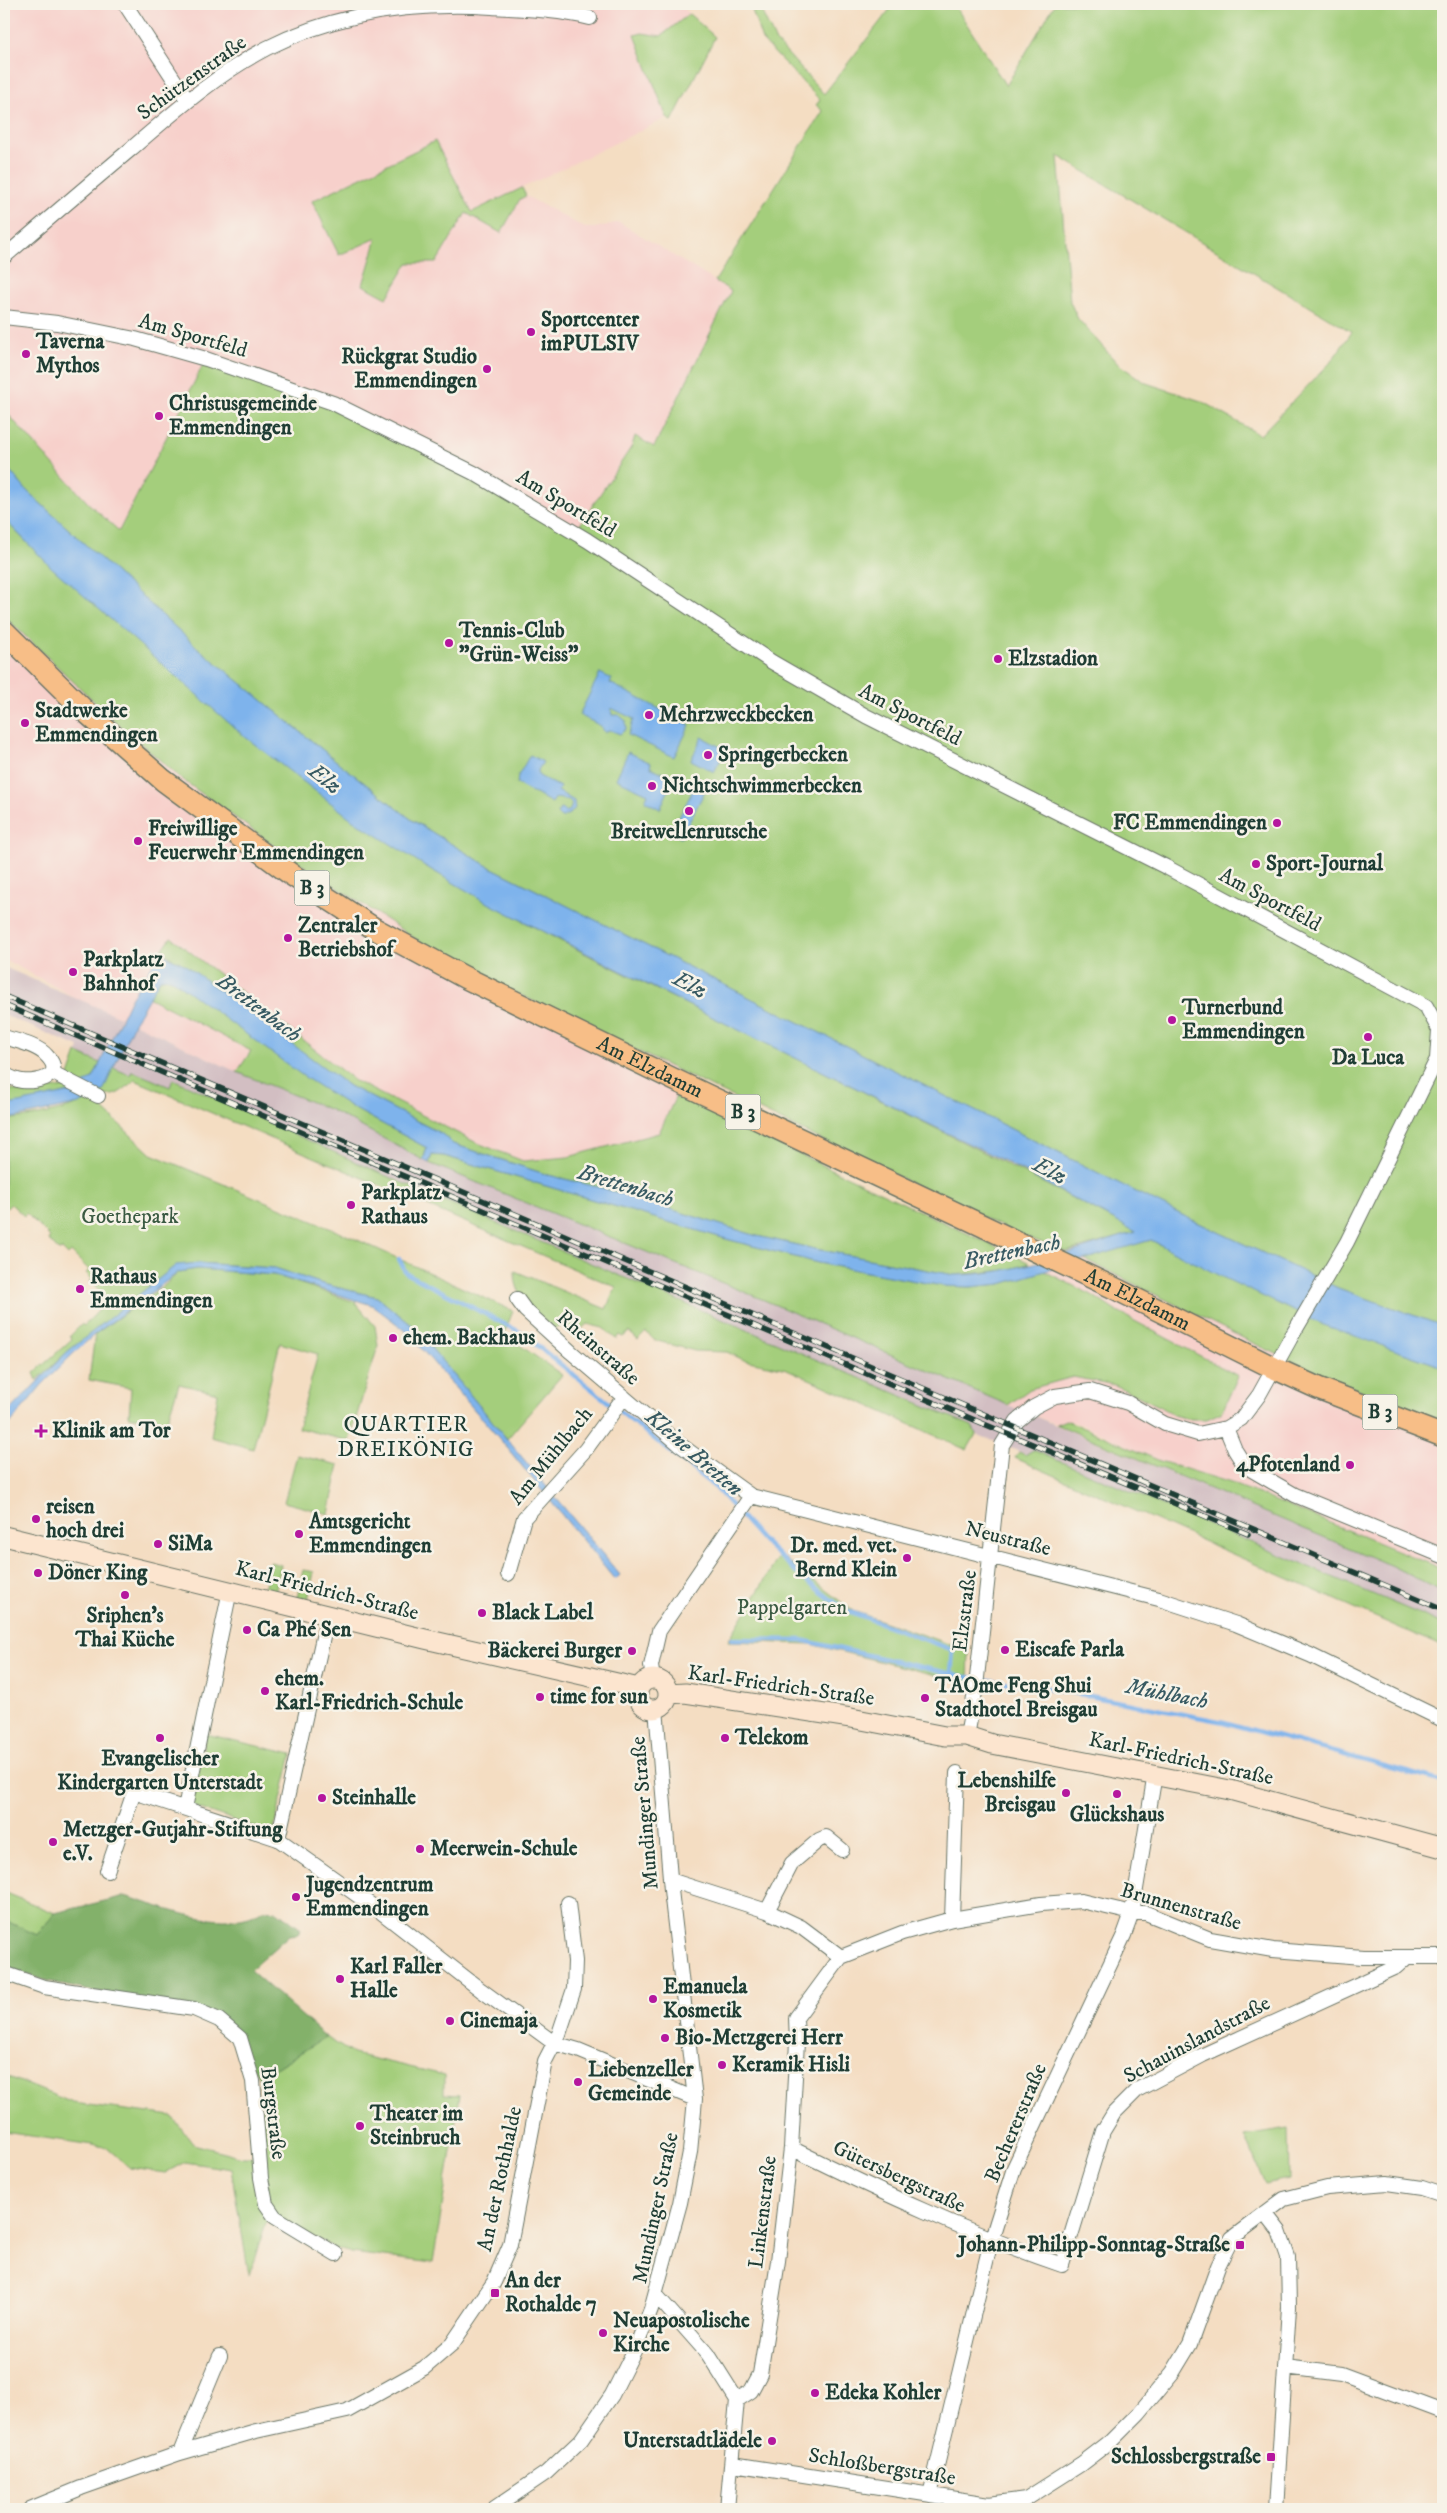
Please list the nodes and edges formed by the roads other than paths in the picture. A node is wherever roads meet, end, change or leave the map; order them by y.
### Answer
1 (125, 4) edge
2 (518, 6) edge
3 (590, 18) dead end
4 (188, 101) junction
5 (4, 257) edge
6 (4, 317) edge
7 (4, 632) edge
8 (4, 1037) edge
9 (53, 1072) junction
10 (4, 1074) edge
11 (98, 1096) dead end
12 (517, 1300) dead end
13 (1274, 1368) junction
14 (624, 1397) junction
15 (1226, 1428) junction
16 (1443, 1436) edge
17 (749, 1499) junction
18 (4, 1536) edge
19 (992, 1556) junction
20 (1443, 1556) edge
21 (508, 1574) dead end
22 (230, 1590) junction
23 (328, 1615) junction
24 (646, 1684) junction
25 (668, 1694) junction
26 (656, 1708) junction
27 (1443, 1720) edge
28 (967, 1736) junction
29 (957, 1773) dead end
30 (1155, 1774) junction
31 (185, 1808) junction
32 (278, 1839) junction
33 (1443, 1848) edge
34 (842, 1850) dead end
35 (107, 1871) dead end
36 (670, 1880) junction
37 (568, 1903) dead end
38 (767, 1911) junction
39 (1132, 1912) junction
40 (952, 1919) junction
41 (841, 1957) junction
42 (1443, 1957) edge
43 (1406, 1958) junction
44 (4, 1973) edge
45 (554, 2043) junction
46 (696, 2099) junction
47 (791, 2148) junction
48 (1443, 2195) edge
49 (1265, 2213) junction
50 (991, 2241) junction
51 (336, 2254) dead end
52 (656, 2295) junction
53 (220, 2356) dead end
54 (1286, 2367) junction
55 (737, 2400) junction
56 (1443, 2412) edge
57 (180, 2453) junction
58 (733, 2464) junction
59 (930, 2495) junction
60 (1028, 2504) edge
61 (498, 2508) edge
62 (30, 2509) edge
63 (727, 2509) edge
64 (1276, 2509) edge

1 - 4 street
2 - 3 street, Schützenstraße
2 - 4 street, Schützenstraße
4 - 5 street, Schützenstraße
6 - 13 street, Am Sportfeld
7 - 13 main road, Am Elzdamm / B 3
8 - 9 street
9 - 10 street
9 - 11 street
12 - 14 street, Rheinstraße
13 - 15 street, Elzstraße
13 - 16 main road, Am Elzdamm / B 3
14 - 17 street, Rheinstraße
14 - 21 street, Am Mühlbach
15 - 19 street, Elzstraße
15 - 20 street
17 - 19 street, Neustraße
17 - 24 street
18 - 22 street, Karl-Friedrich-Straße
19 - 27 street, Neustraße
19 - 28 street, Elzstraße
22 - 23 street, Karl-Friedrich-Straße
22 - 31 street
23 - 24 street, Karl-Friedrich-Straße
23 - 32 street
24 - 25 street, Karl-Friedrich-Straße
24 - 26 street
25 - 26 street, Karl-Friedrich-Straße
25 - 28 street, Karl-Friedrich-Straße
26 - 36 street, Mundinger Straße
28 - 30 street, Karl-Friedrich-Straße
29 - 40 street
30 - 33 street, Karl-Friedrich-Straße
30 - 39 street, Bechererstraße
31 - 32 street
31 - 35 street
32 - 45 street
34 - 38 street
36 - 38 street
36 - 46 street, Mundinger Straße
37 - 45 street, An der Rothhalde
38 - 41 street
39 - 40 street, Brunnenstraße
39 - 43 street, Brunnenstraße
39 - 50 street, Bechererstraße
40 - 41 street, Brunnenstraße
41 - 47 street, Linkenstraße
42 - 43 street, Brunnenstraße
43 - 50 street, Schauinslandstraße
44 - 51 street, Burgstraße
45 - 46 street
45 - 57 street, An der Rothhalde
46 - 52 street, Mundinger Straße
47 - 50 street, Gütersbergstraße
47 - 55 street, Linkenstraße
48 - 49 street, Schloßbergstraße
49 - 54 street
49 - 60 street, Schloßbergstraße
50 - 59 street, Bechererstraße
52 - 55 street, Mundinger Straße
52 - 61 street
53 - 57 street
54 - 56 street
54 - 64 street
55 - 58 street
57 - 62 street, An der Rothhalde
58 - 59 street, Schloßbergstraße
58 - 63 street
59 - 60 street, Schloßbergstraße

